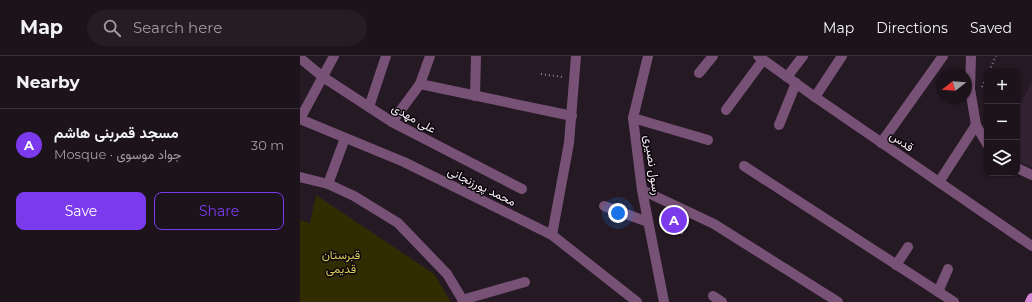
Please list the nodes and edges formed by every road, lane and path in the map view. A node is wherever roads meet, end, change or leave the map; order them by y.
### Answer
1 (334, 56) edge
2 (386, 56) edge
3 (430, 56) edge
4 (476, 56) edge
5 (576, 56) edge
6 (648, 56) edge
7 (713, 56) edge
8 (803, 56) edge
9 (842, 56) edge
10 (943, 56) edge
11 (970, 56) edge
12 (996, 56) edge
13 (300, 58) edge
14 (761, 58) edge
15 (990, 68) edge
16 (699, 73) dead end
17 (541, 74) dead end
18 (323, 77) junction
19 (787, 77) junction
20 (575, 79) junction
21 (796, 83) junction
22 (420, 84) junction
23 (475, 96) junction
24 (815, 97) junction
25 (369, 107) junction
26 (726, 110) dead end
27 (572, 116) junction
28 (633, 118) junction
29 (300, 119) edge
30 (392, 122) junction
31 (779, 125) dead end
32 (976, 125) junction
33 (345, 138) junction
34 (708, 140) dead end
35 (985, 140) edge
36 (881, 143) junction
37 (744, 166) dead end
38 (1020, 169) edge
39 (1032, 175) edge
40 (300, 177) edge
41 (939, 182) junction
42 (328, 184) junction
43 (522, 189) dead end
44 (642, 190) junction
45 (604, 206) dead end
46 (648, 222) junction
47 (552, 235) junction
48 (908, 246) dead end
49 (1032, 246) edge
50 (896, 265) junction
51 (948, 269) dead end
52 (525, 282) dead end
53 (938, 292) junction
54 (713, 296) dead end
55 (1032, 298) edge
56 (463, 301) edge
57 (634, 301) edge
58 (664, 302) edge
59 (722, 302) edge
60 (838, 302) edge
61 (954, 302) edge
62 (1030, 302) edge

1 - 18 street
2 - 25 street
3 - 22 street
4 - 23 street
5 - 20 street
6 - 28 street, رسول نصیری
7 - 16 street
8 - 19 street
9 - 24 street
10 - 36 street
11 - 32 street
12 - 15 path
13 - 18 street, علی مهدی
14 - 19 street, قدس
14 - 26 street
17 - 20 path
18 - 25 street, علی مهدی
18 - 29 street
19 - 21 street, قدس
20 - 27 street
21 - 24 street, قدس
21 - 31 street
22 - 23 street
22 - 30 street
23 - 27 street
24 - 36 street, قدس
25 - 30 street, علی مهدی
27 - 47 street
28 - 34 street
28 - 44 street, رسول نصیری
29 - 33 street, محمد پورزنجانی
30 - 43 street, علی مهدی
32 - 35 street
32 - 41 street
33 - 42 street
33 - 47 street, محمد پورزنجانی
36 - 41 street, قدس
37 - 50 street
38 - 39 street
40 - 42 street
41 - 49 street, قدس
42 - 56 street
44 - 46 street, رسول نصیری
44 - 60 street
45 - 46 street
46 - 58 street, رسول نصیری
47 - 57 street, محمد پورزنجانی
48 - 50 street
50 - 53 street
51 - 53 street
52 - 56 street
53 - 61 street
54 - 59 street
55 - 62 main road

